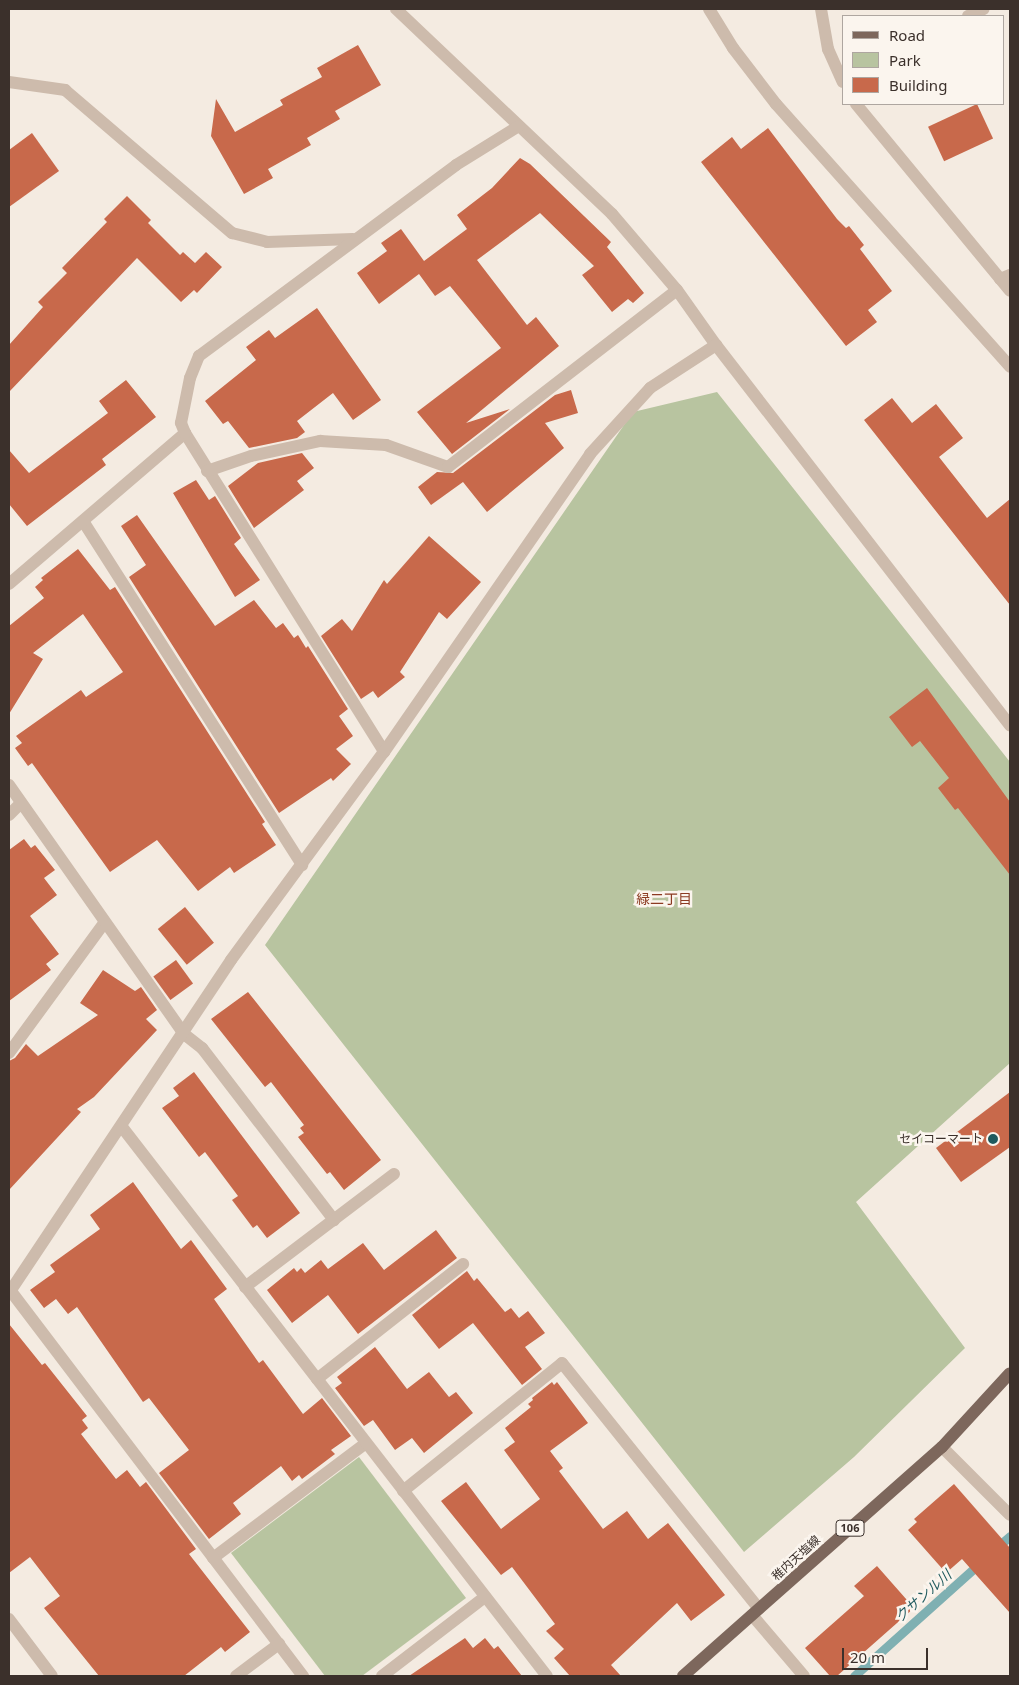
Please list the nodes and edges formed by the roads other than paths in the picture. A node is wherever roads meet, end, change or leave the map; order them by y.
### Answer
1 (396, 9) edge
2 (709, 9) edge
3 (821, 9) edge
4 (984, 9) edge
5 (970, 15) edge
6 (842, 78) edge
7 (9, 82) edge
8 (857, 105) edge
9 (519, 126) junction
10 (353, 239) junction
11 (1005, 277) edge
12 (678, 290) junction
13 (1010, 291) edge
14 (716, 345) junction
15 (1010, 367) edge
16 (185, 433) junction
17 (207, 471) junction
18 (83, 520) junction
19 (9, 584) edge
20 (1010, 726) edge
21 (384, 752) junction
22 (9, 785) edge
23 (21, 802) junction
24 (9, 815) edge
25 (302, 865) junction
26 (105, 922) junction
27 (184, 1034) junction
28 (9, 1053) edge
29 (122, 1127) junction
30 (394, 1174) dead end
31 (334, 1220) junction
32 (463, 1264) dead end
33 (245, 1287) junction
34 (10, 1291) edge
35 (1010, 1372) edge
36 (316, 1379) junction
37 (366, 1443) junction
38 (942, 1447) junction
39 (403, 1491) junction
40 (1010, 1515) edge
41 (213, 1558) junction
42 (485, 1597) junction
43 (755, 1612) junction
44 (9, 1619) edge
45 (278, 1644) junction
46 (52, 1676) edge
47 (236, 1676) edge
48 (303, 1676) edge
49 (382, 1676) edge
50 (547, 1676) edge
51 (683, 1676) edge
52 (804, 1676) edge

1 - 9 street
2 - 15 street
3 - 6 street
4 - 5 street
7 - 10 street
8 - 11 street
9 - 10 street
9 - 12 street
10 - 16 street
11 - 13 street
12 - 14 street
12 - 17 street
14 - 20 street
14 - 21 street
16 - 17 street
16 - 18 street
17 - 21 street
18 - 19 street
18 - 25 street
21 - 25 street
22 - 23 street
23 - 24 street
23 - 26 street
25 - 27 street
26 - 27 street
26 - 28 street
27 - 29 street
27 - 31 street
29 - 33 street
29 - 34 street
30 - 31 street
31 - 33 street
32 - 36 street
33 - 36 street
34 - 41 street
35 - 38 main road, 稚内天塩線 / 106
36 - 37 street
37 - 39 street
37 - 41 street
38 - 40 street
38 - 43 main road, 稚内天塩線 / 106
39 - 42 street
39 - 43 street
41 - 45 street
42 - 49 street
42 - 50 street
43 - 51 main road, 稚内天塩線 / 106
43 - 52 street
44 - 46 street
45 - 47 street
45 - 48 street

